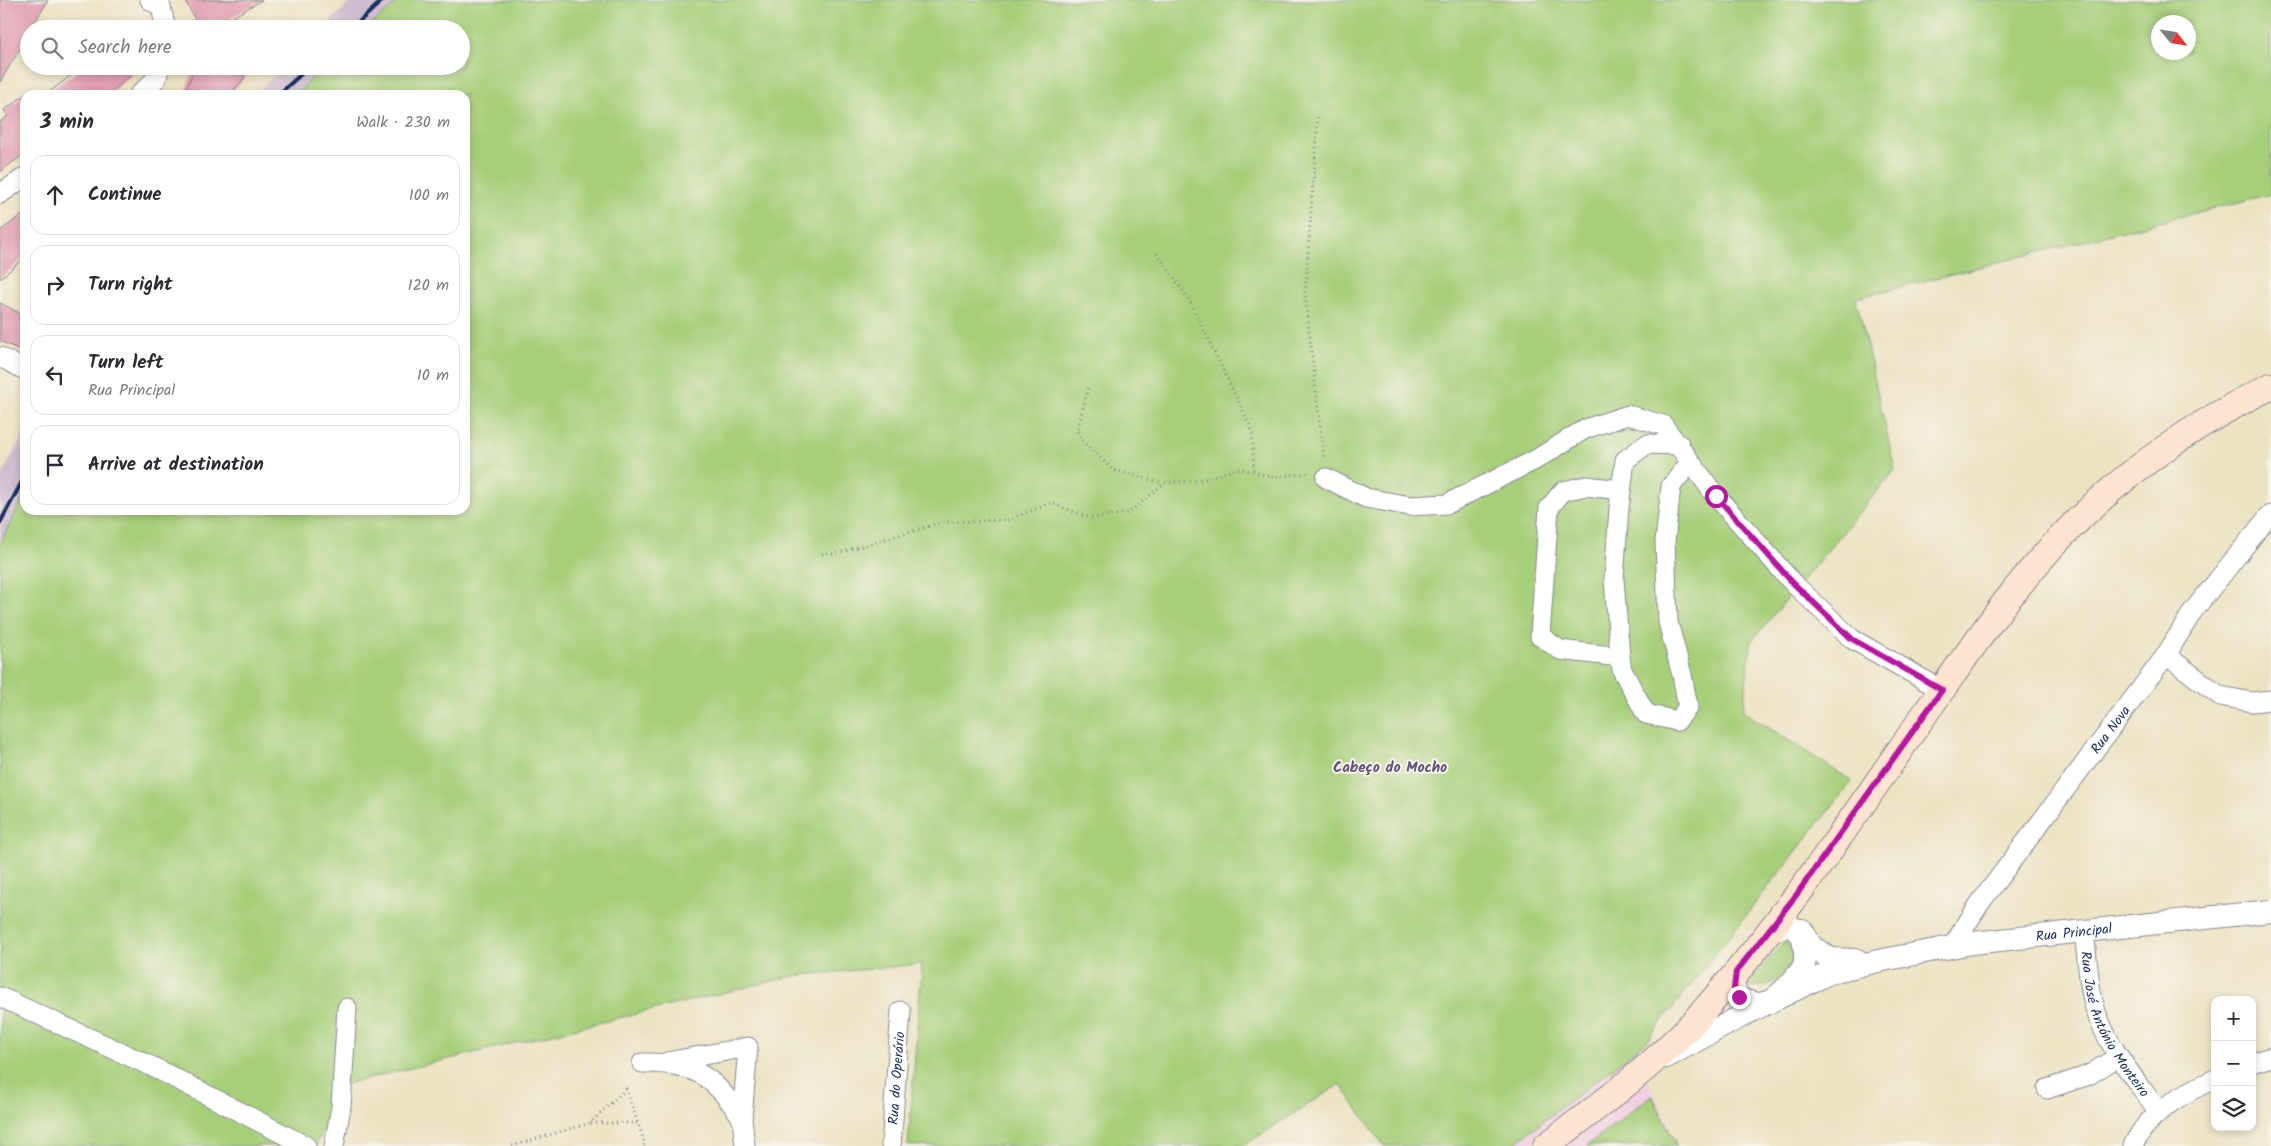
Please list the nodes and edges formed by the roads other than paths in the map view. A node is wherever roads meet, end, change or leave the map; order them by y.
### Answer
1 (159, 2) edge
2 (164, 20) edge
3 (158, 75) edge
4 (144, 90) edge
5 (20, 180) edge
6 (0, 194) edge
7 (0, 357) edge
8 (20, 367) edge
9 (2271, 386) edge
10 (1680, 445) junction
11 (1690, 463) junction
12 (1326, 478) road end
13 (1621, 490) junction
14 (2271, 515) edge
15 (2166, 655) junction
16 (1620, 657) junction
17 (1942, 690) junction
18 (2271, 700) edge
19 (1807, 880) junction
20 (2271, 911) edge
21 (2084, 932) junction
22 (1802, 934) junction
23 (1763, 937) junction
24 (1952, 947) junction
25 (1878, 961) junction
26 (1736, 972) junction
27 (0, 997) edge
28 (1770, 1001) junction
29 (347, 1008) dead end
30 (901, 1011) dead end
31 (2119, 1056) junction
32 (2271, 1057) edge
33 (642, 1062) dead end
34 (667, 1062) junction
35 (2256, 1062) edge
36 (1643, 1069) junction
37 (2211, 1080) edge
38 (2047, 1089) dead end
39 (2158, 1111) junction
40 (742, 1118) junction
41 (306, 1146) edge
42 (334, 1146) edge
43 (745, 1146) edge
44 (891, 1146) edge
45 (1546, 1146) edge
46 (2133, 1146) edge

1 - 2 street
3 - 4 street
5 - 6 street
7 - 8 street
9 - 17 main road
10 - 11 street
10 - 12 street
10 - 13 street
11 - 16 street
11 - 17 street
13 - 16 street
13 - 16 street
14 - 15 street, Rua Nova
15 - 18 street
15 - 24 street, Rua Nova
17 - 19 main road
19 - 22 street, Rua Principal
19 - 23 main road
20 - 21 street, Rua Principal
21 - 24 street, Rua Principal
21 - 31 street, Rua José António Monteiro
22 - 23 street, Rua Principal
22 - 25 street, Rua Principal
22 - 28 street, Rua Principal
23 - 26 main road
24 - 25 street, Rua Principal
25 - 28 street, Rua Principal
26 - 28 street, Rua Principal
26 - 36 main road
27 - 41 street
28 - 36 street, Rua Principal
29 - 42 street
30 - 44 street, Rua do Operário
31 - 38 street
31 - 39 street, Rua José António Monteiro
32 - 35 street
33 - 34 street
34 - 40 street
34 - 40 street
36 - 45 main road
37 - 39 street
39 - 46 street
40 - 43 street

